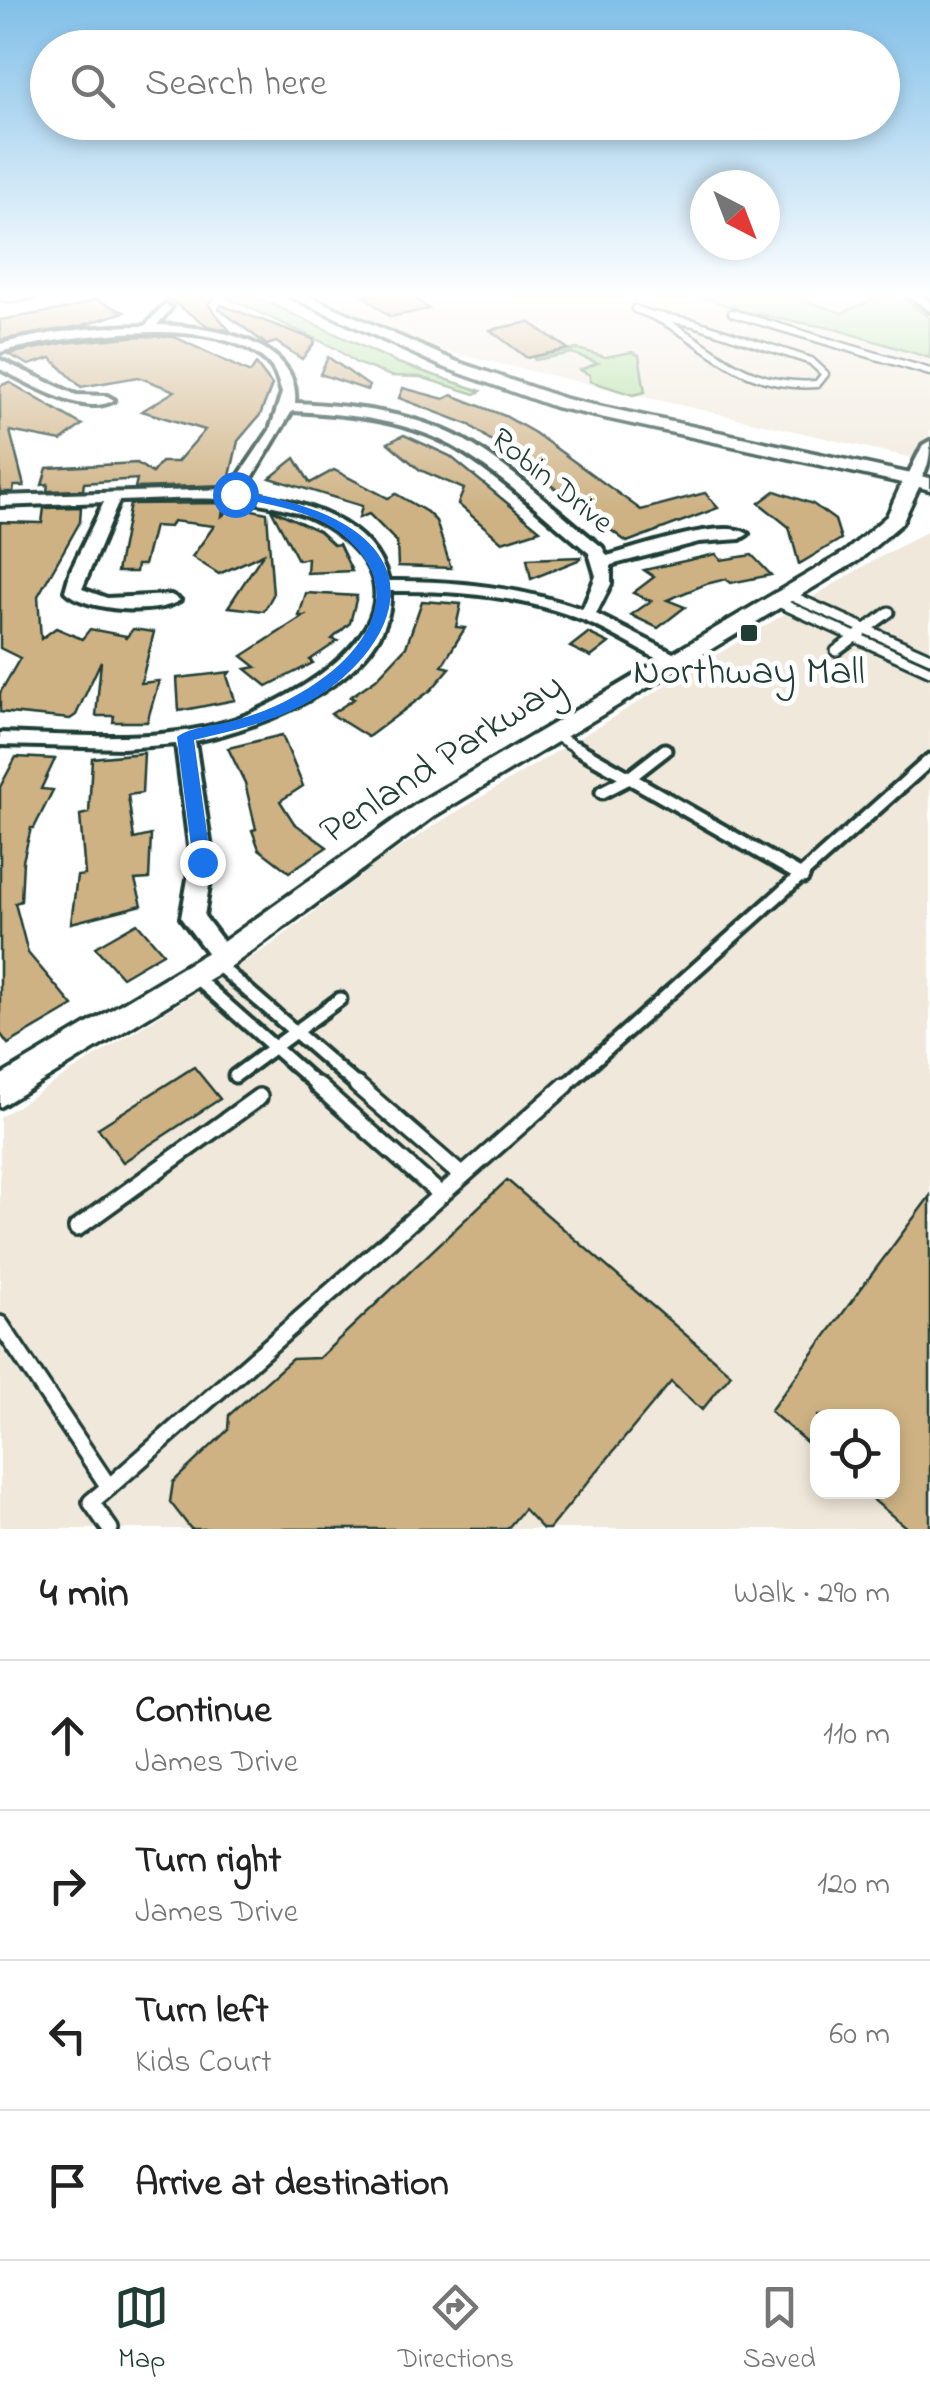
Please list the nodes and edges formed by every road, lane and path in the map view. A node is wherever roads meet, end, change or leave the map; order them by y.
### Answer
1 (5, 366) edge
2 (275, 366) edge
3 (458, 366) edge
4 (733, 366) edge
5 (817, 366) edge
6 (106, 400) dead end
7 (289, 407) junction
8 (930, 445) edge
9 (921, 483) edge
10 (235, 494) junction
11 (113, 498) junction
12 (0, 501) edge
13 (740, 534) dead end
14 (604, 562) junction
15 (385, 586) junction
16 (782, 598) junction
17 (171, 600) dead end
18 (889, 612) dead end
19 (586, 615) junction
20 (868, 629) junction
21 (858, 637) junction
22 (836, 652) dead end
23 (930, 658) edge
24 (675, 661) junction
25 (930, 672) edge
26 (552, 734) junction
27 (185, 737) junction
28 (0, 739) edge
29 (664, 750) dead end
30 (930, 760) edge
31 (629, 778) junction
32 (602, 792) dead end
33 (803, 877) junction
34 (210, 965) junction
35 (340, 999) dead end
36 (295, 1031) junction
37 (274, 1047) junction
38 (235, 1076) dead end
39 (0, 1093) edge
40 (259, 1098) dead end
41 (462, 1176) junction
42 (441, 1195) junction
43 (77, 1228) dead end
44 (0, 1324) edge
45 (110, 1487) junction
46 (110, 1529) edge

1 - 6 street
2 - 7 street
3 - 9 street
4 - 5 lane
7 - 10 street
7 - 14 street, Robin Drive
8 - 9 street
9 - 16 street, Penland Parkway
10 - 11 street
10 - 15 street
11 - 12 street
11 - 17 street
13 - 14 street
14 - 19 street, Robin Drive
15 - 19 street
15 - 27 street
16 - 20 lane
16 - 21 lane
16 - 24 street, Penland Parkway
18 - 20 lane
19 - 24 street
20 - 21 lane
20 - 23 lane
21 - 22 lane
21 - 25 lane
24 - 26 street, Penland Parkway
26 - 31 lane
26 - 34 street, Penland Parkway
27 - 28 street
27 - 34 street
29 - 31 lane
30 - 33 lane
31 - 32 lane
31 - 33 lane
33 - 41 lane
34 - 36 lane
34 - 37 lane
34 - 39 street, Penland Parkway
35 - 36 lane
36 - 37 lane
36 - 41 lane
37 - 38 lane
37 - 42 lane
40 - 43 lane
41 - 42 lane
42 - 45 lane
44 - 45 lane
45 - 46 lane

